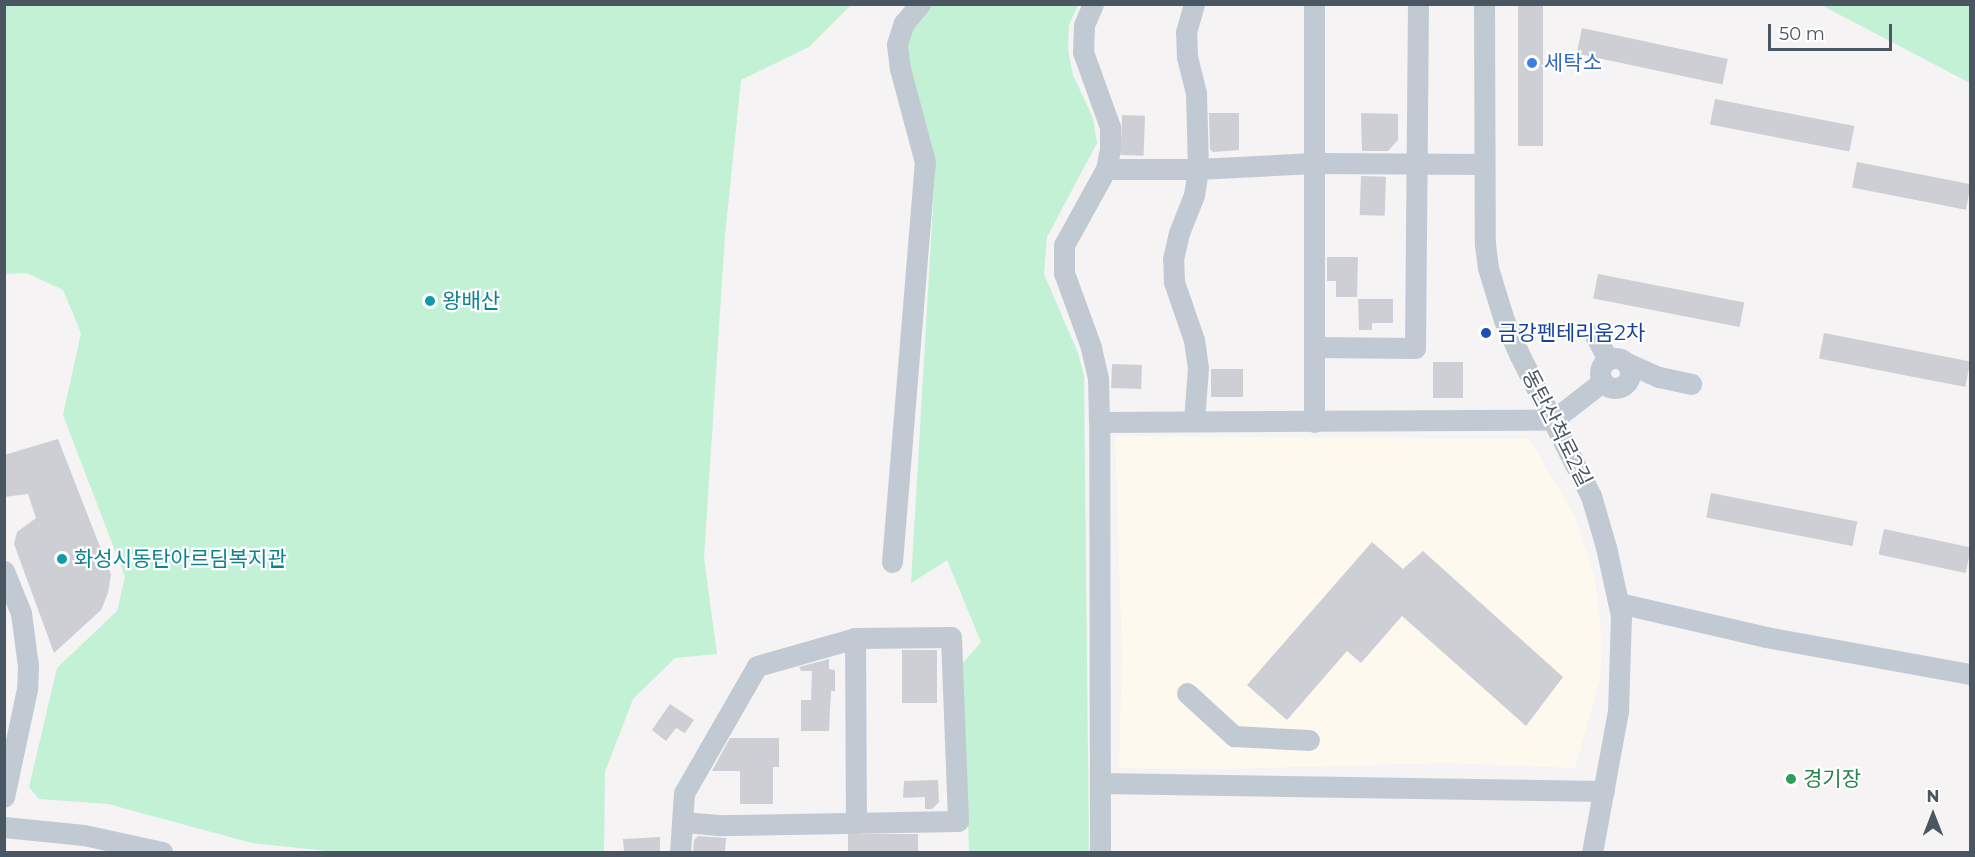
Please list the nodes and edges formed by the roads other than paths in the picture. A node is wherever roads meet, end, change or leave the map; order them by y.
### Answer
1 (920, 4) edge
2 (1093, 4) edge
3 (1194, 4) edge
4 (1314, 4) edge
5 (1418, 4) edge
6 (1484, 4) edge
7 (1418, 161) junction
8 (1314, 163) junction
9 (1484, 164) junction
10 (1198, 169) junction
11 (1106, 170) junction
12 (1595, 335) dead end
13 (1316, 347) junction
14 (1621, 368) junction
15 (1691, 384) dead end
16 (1553, 420) junction
17 (1194, 421) junction
18 (1100, 422) junction
19 (1314, 422) junction
20 (892, 562) dead end
21 (4, 571) edge
22 (1619, 603) junction
23 (855, 638) junction
24 (1971, 674) edge
25 (1187, 693) dead end
26 (1309, 740) dead end
27 (1100, 783) junction
28 (1604, 791) junction
29 (4, 797) edge
30 (682, 822) junction
31 (856, 823) junction
32 (4, 827) edge
33 (162, 852) edge
34 (680, 852) edge
35 (1100, 852) edge
36 (1592, 852) edge

1 - 20 street
2 - 11 street
3 - 10 street
4 - 8 street
5 - 7 street
6 - 9 street, 동탄산척로2길
7 - 8 street
7 - 9 street
7 - 13 street
8 - 10 street
8 - 13 street
9 - 16 street, 동탄산척로2길
10 - 11 street
10 - 17 street
11 - 18 street
12 - 14 street
13 - 19 street
14 - 15 street
14 - 16 street
16 - 19 street
16 - 22 street, 동탄산척로2길
17 - 18 street
17 - 19 street
18 - 27 street
21 - 29 street
22 - 24 street
22 - 28 street, 동탄산척로2길
23 - 30 street
23 - 31 street
23 - 31 street
25 - 26 street
27 - 28 street
27 - 35 street
28 - 36 street, 동탄산척로2길
30 - 31 street
30 - 34 street
32 - 33 street

